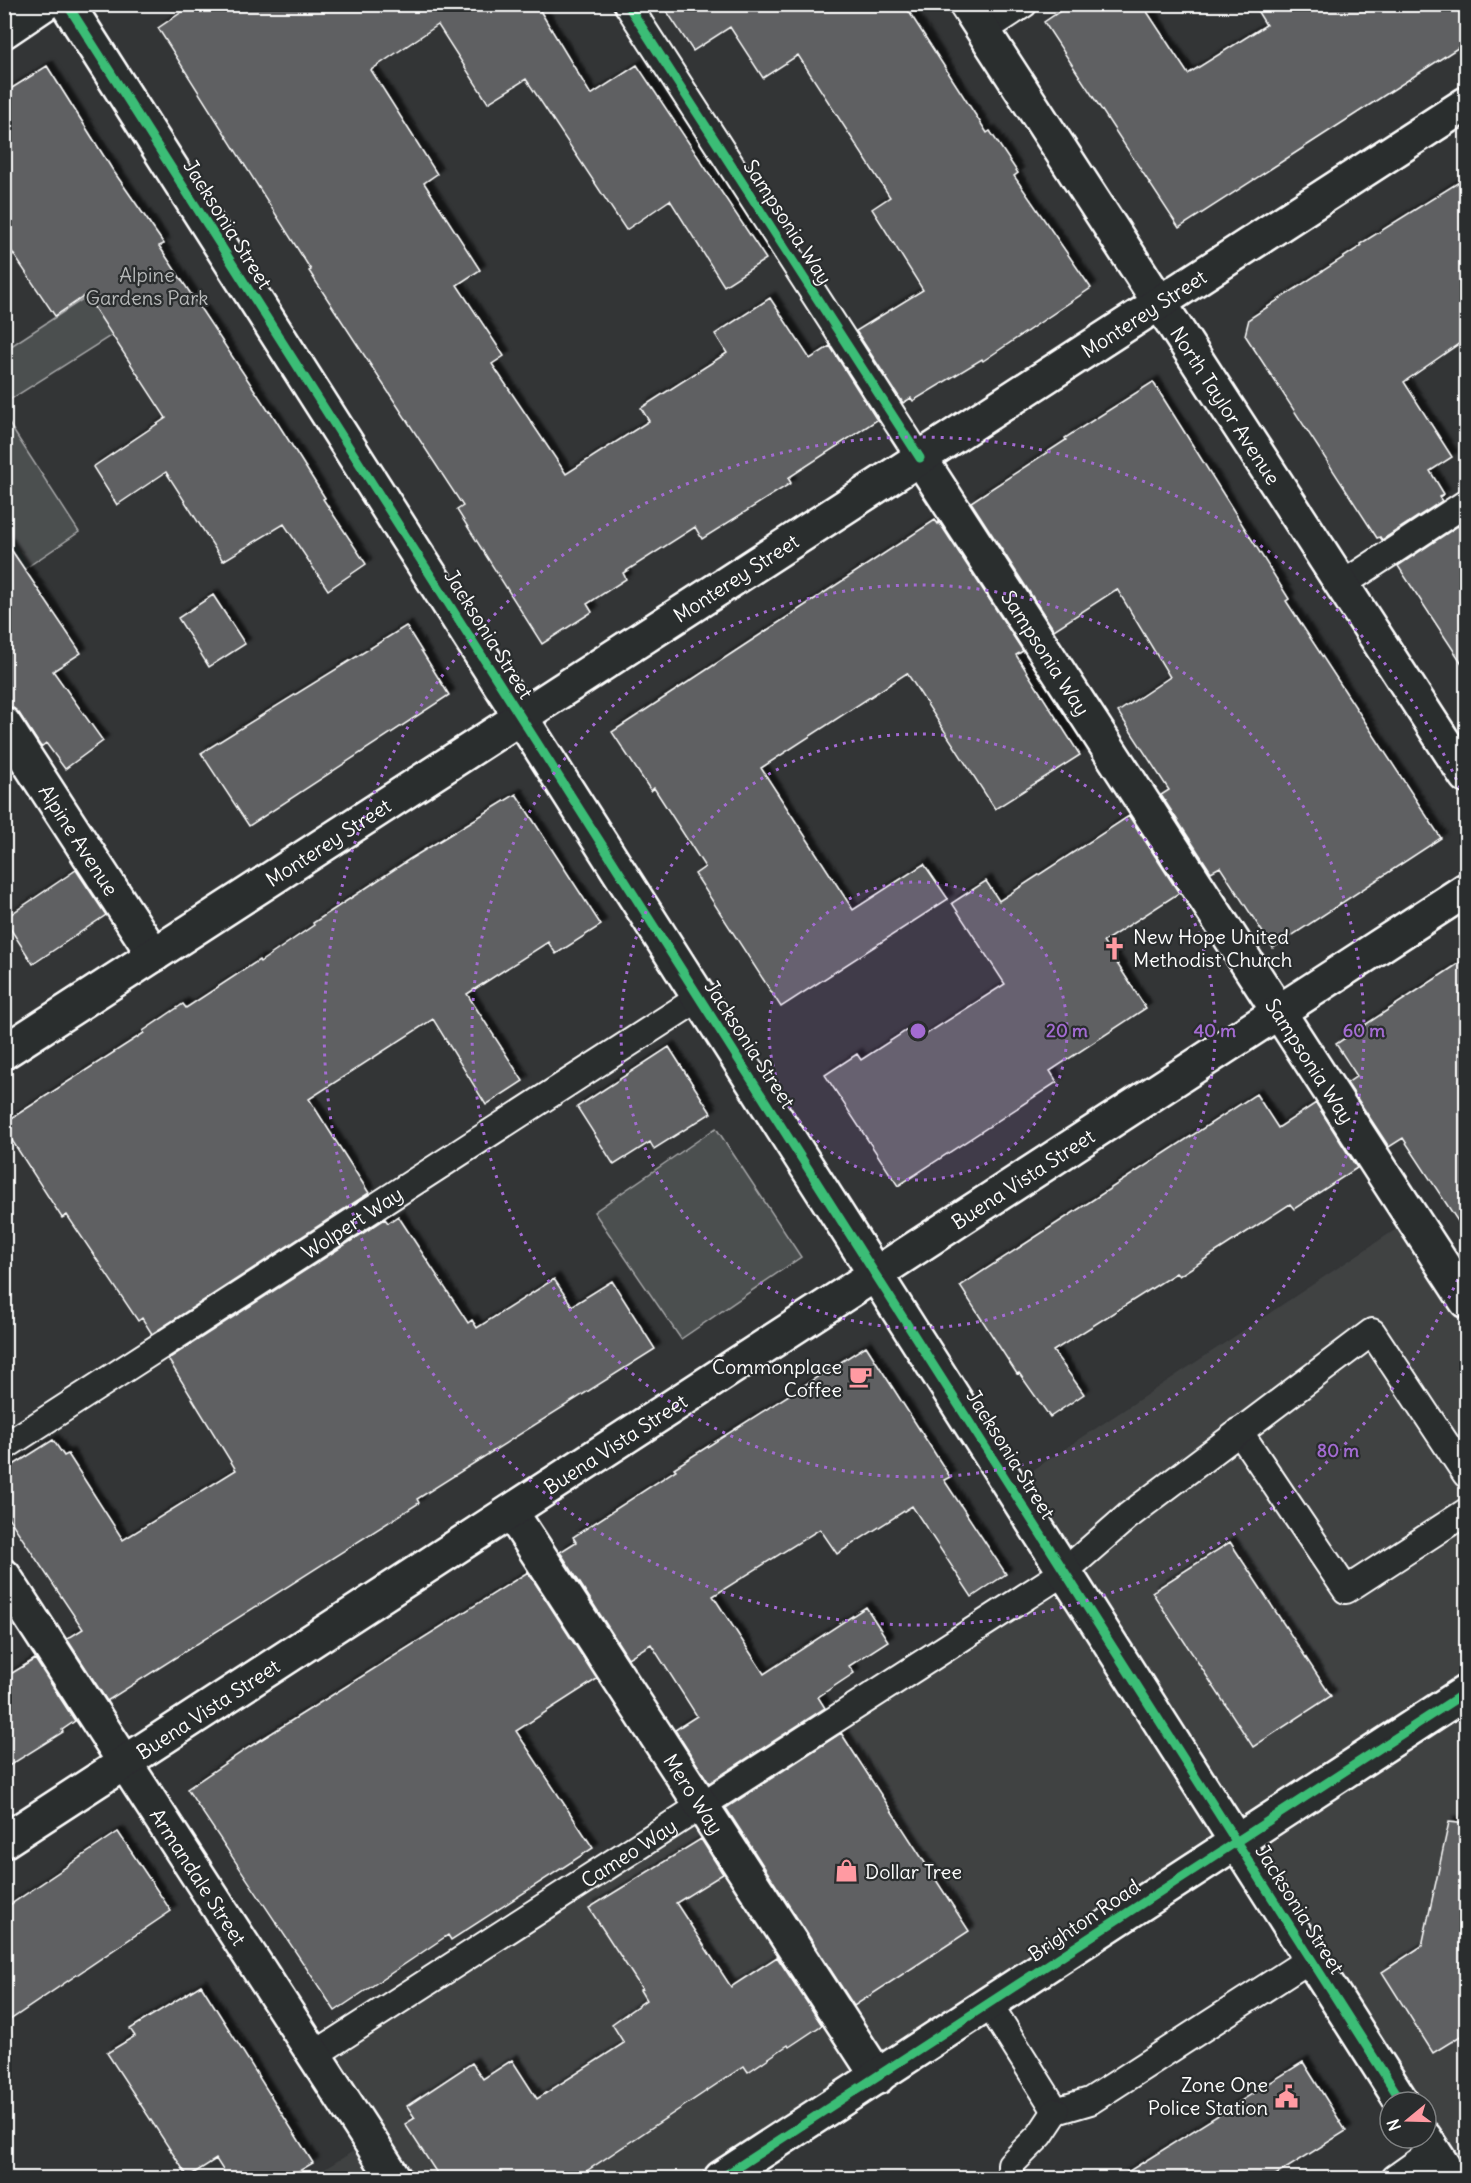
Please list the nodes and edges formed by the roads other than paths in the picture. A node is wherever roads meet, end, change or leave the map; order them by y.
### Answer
1 (45, 4) edge
2 (67, 4) edge
3 (627, 4) edge
4 (1024, 4) edge
5 (974, 18) edge
6 (4, 31) edge
7 (1467, 104) edge
8 (1160, 303) junction
9 (920, 458) junction
10 (1467, 503) edge
11 (1343, 584) junction
12 (521, 718) junction
13 (4, 724) edge
14 (1467, 776) edge
15 (1467, 890) edge
16 (154, 955) junction
17 (699, 998) junction
18 (1279, 1012) junction
19 (4, 1052) edge
20 (875, 1274) junction
21 (1467, 1301) edge
22 (1239, 1431) junction
23 (4, 1447) edge
24 (1467, 1474) edge
25 (511, 1512) junction
26 (1467, 1512) edge
27 (1064, 1572) junction
28 (4, 1576) edge
29 (1467, 1692) edge
30 (125, 1762) junction
31 (702, 1805) junction
32 (4, 1840) edge
33 (1236, 1841) junction
34 (1310, 1959) junction
35 (989, 2004) junction
36 (314, 2055) junction
37 (878, 2077) junction
38 (1394, 2090) edge
39 (1056, 2111) junction
40 (1423, 2150) edge
41 (1433, 2150) edge
42 (394, 2178) edge
43 (721, 2178) edge
44 (1011, 2178) edge
45 (1395, 2178) edge
46 (1450, 2178) edge

1 - 6 street
2 - 12 street, Jacksonia Street
3 - 9 lane, Sampsonia Way
4 - 5 lane
5 - 8 street, North Taylor Avenue
7 - 8 street, Monterey Street
8 - 9 street, Monterey Street
8 - 11 street, North Taylor Avenue
9 - 12 street, Monterey Street
9 - 18 street, Sampsonia Way
10 - 11 lane
11 - 14 street, North Taylor Avenue
12 - 16 street, Monterey Street
12 - 17 street, Jacksonia Street
13 - 16 street, Alpine Avenue
15 - 18 street, Buena Vista Street
16 - 19 street, Monterey Street
17 - 20 street, Jacksonia Street
17 - 23 lane, Wolpert Way
18 - 20 street, Buena Vista Street
18 - 21 street, Sampsonia Way
20 - 25 street, Buena Vista Street
20 - 27 street, Jacksonia Street
22 - 24 lane, Cameo Way
22 - 26 lane
22 - 27 lane, Cameo Way
25 - 30 street, Buena Vista Street
25 - 31 street, Mero Way
27 - 31 lane, Cameo Way
27 - 33 street, Jacksonia Street
28 - 30 street, Armandale Street
29 - 33 street, Brighton Road
30 - 32 street, Buena Vista Street
30 - 36 street, Armandale Street
31 - 36 lane, Cameo Way
31 - 37 street, Mero Way
33 - 34 street, Jacksonia Street
33 - 35 street, Brighton Road
34 - 38 street, Jacksonia Street
34 - 39 lane
35 - 37 street, Brighton Road
35 - 39 lane
36 - 42 street, Armandale Street
37 - 43 street, Brighton Road
39 - 44 lane
40 - 45 lane
41 - 46 street

